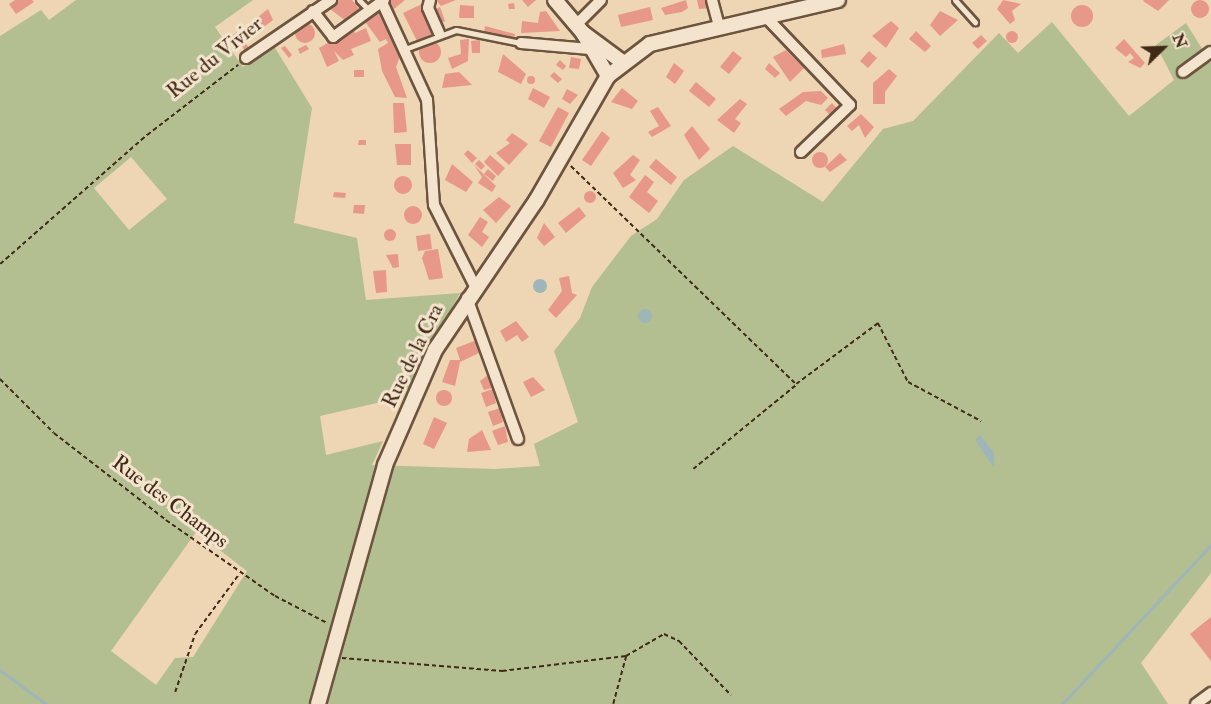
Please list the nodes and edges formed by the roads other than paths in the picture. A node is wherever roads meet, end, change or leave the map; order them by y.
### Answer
1 (331, 0) edge
2 (359, 0) edge
3 (430, 0) edge
4 (555, 0) edge
5 (601, 0) edge
6 (712, 0) edge
7 (838, 0) edge
8 (955, 0) edge
9 (383, 1) edge
10 (815, 3) edge
11 (369, 10) junction
12 (313, 11) junction
13 (765, 16) junction
14 (975, 22) dead end
15 (719, 27) junction
16 (579, 29) junction
17 (439, 33) junction
18 (521, 43) joint
19 (405, 49) junction
20 (590, 49) junction
21 (1211, 52) edge
22 (246, 58) road end
23 (621, 61) junction
24 (1183, 72) dead end
25 (608, 76) junction
26 (801, 152) dead end
27 (475, 286) junction
28 (467, 298) junction
29 (518, 439) dead end
30 (1211, 693) edge
31 (318, 704) edge
32 (1196, 704) edge

1 - 12 street, Rue du Vivier
2 - 11 lane
3 - 17 street
4 - 16 street
5 - 16 street
6 - 15 street
7 - 10 street, Rue de la Cra
8 - 14 lane
9 - 11 street
9 - 19 street
10 - 13 street, Rue de la Cra
11 - 12 street
12 - 22 street, Rue du Vivier
13 - 15 street, Rue de la Cra
13 - 26 street
15 - 23 street, Rue de la Cra
16 - 20 street
16 - 23 street
17 - 18 lane
17 - 19 lane
18 - 20 street
19 - 27 street
20 - 25 street
21 - 24 street
23 - 25 street, Rue de la Cra
25 - 27 street, Rue de la Cra
27 - 28 street, Rue de la Cra
28 - 29 street
28 - 31 street, Rue de la Cra
30 - 32 street

